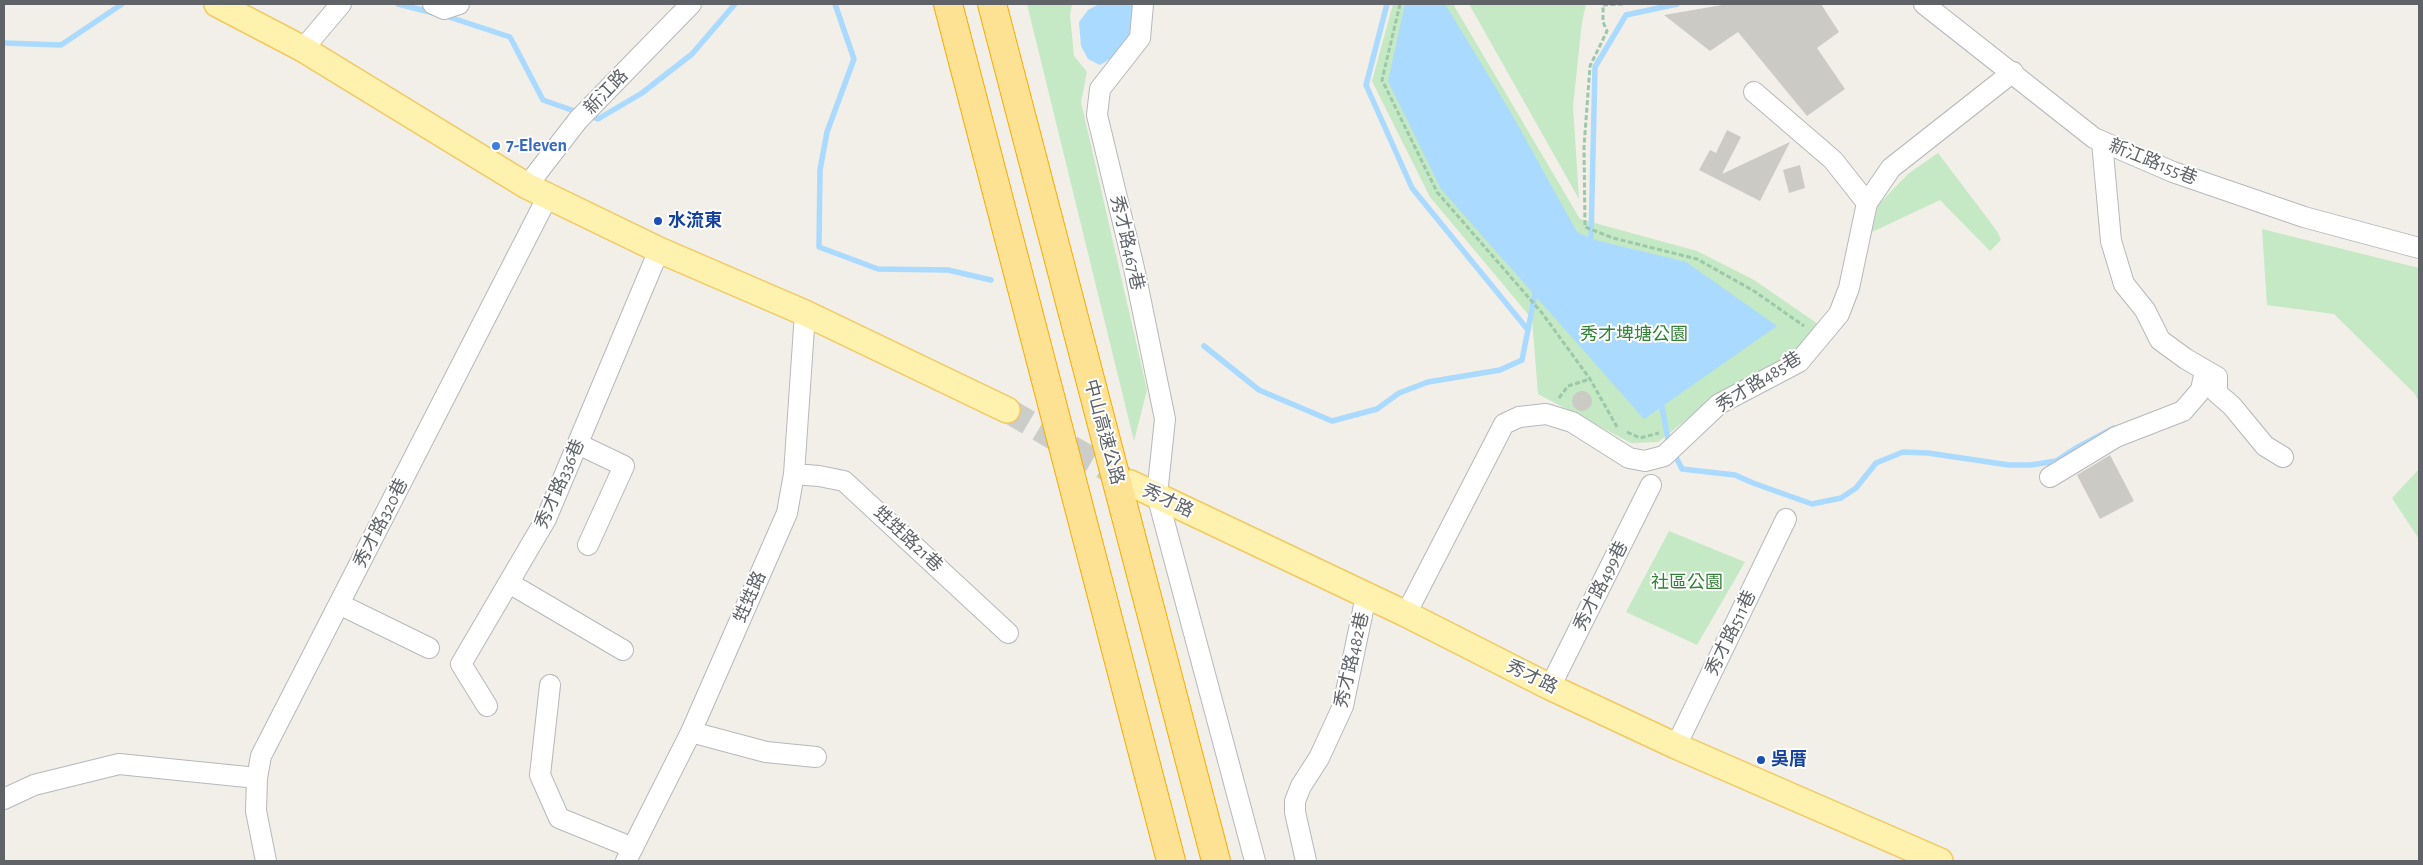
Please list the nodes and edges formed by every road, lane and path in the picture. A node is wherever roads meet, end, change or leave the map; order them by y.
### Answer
1 (217, 4) edge
2 (342, 4) edge
3 (433, 4) edge
4 (459, 4) edge
5 (691, 4) edge
6 (948, 4) edge
7 (992, 4) edge
8 (1143, 4) edge
9 (1400, 4) edge
10 (1623, 4) edge
11 (1924, 4) edge
12 (303, 49) junction
13 (2013, 72) junction
14 (1754, 92) dead end
15 (2102, 142) junction
16 (538, 190) junction
17 (1867, 203) junction
18 (2419, 248) edge
19 (659, 250) junction
20 (805, 313) junction
21 (1808, 328) dead end
22 (2206, 371) junction
23 (1590, 379) junction
24 (1007, 410) tunnel mouth
25 (1546, 414) junction
26 (1674, 433) junction
27 (578, 444) junction
28 (2283, 458) dead end
29 (794, 474) junction
30 (2050, 477) dead end
31 (1130, 483) tunnel mouth
32 (1651, 485) dead end
33 (1157, 495) junction
34 (1786, 519) dead end
35 (588, 544) dead end
36 (509, 583) junction
37 (1366, 596) junction
38 (339, 604) junction
39 (1406, 614) junction
40 (1008, 633) dead end
41 (429, 648) dead end
42 (623, 650) dead end
43 (550, 685) dead end
44 (1550, 687) junction
45 (487, 706) dead end
46 (691, 732) junction
47 (1676, 746) junction
48 (816, 757) dead end
49 (257, 778) junction
50 (4, 799) edge
51 (629, 854) edge
52 (266, 861) edge
53 (1171, 861) edge
54 (1216, 861) edge
55 (1255, 861) edge
56 (1306, 861) edge
57 (1940, 861) edge

1 - 12 main road
2 - 12 street
3 - 4 street
5 - 16 street, 新江路
6 - 53 highway
7 - 54 highway, 中山高速公路
8 - 33 street, 秀才路467巷
9 - 23 path
10 - 21 path
11 - 13 street, 新江路155巷
12 - 16 main road
13 - 15 street, 新江路155巷
13 - 17 street, 秀才路485巷
14 - 17 street
15 - 18 street, 新江路155巷
15 - 22 street
16 - 19 main road
16 - 38 street, 秀才路320巷
17 - 26 street, 秀才路485巷
19 - 20 main road
19 - 27 street, 秀才路336巷
20 - 24 main road
20 - 29 street, 甡甡路
22 - 28 street
22 - 30 street
23 - 25 path
23 - 26 path
25 - 26 street, 秀才路485巷
25 - 39 street, 秀才路485巷
27 - 35 street
27 - 36 street, 秀才路336巷
29 - 40 street, 甡甡路21巷
29 - 46 street, 甡甡路
31 - 33 main road, 秀才路
32 - 44 street, 秀才路499巷
33 - 37 main road, 秀才路
33 - 55 street
34 - 47 street, 秀才路511巷
36 - 42 street
36 - 45 street, 秀才路336巷
37 - 39 main road, 秀才路
37 - 56 street, 秀才路482巷
38 - 41 street
38 - 49 street, 秀才路320巷
39 - 44 main road, 秀才路
43 - 51 street
44 - 47 main road, 秀才路
46 - 48 street
46 - 51 street, 甡甡路
47 - 57 main road, 秀才路
49 - 50 street
49 - 52 street, 秀才路320巷

